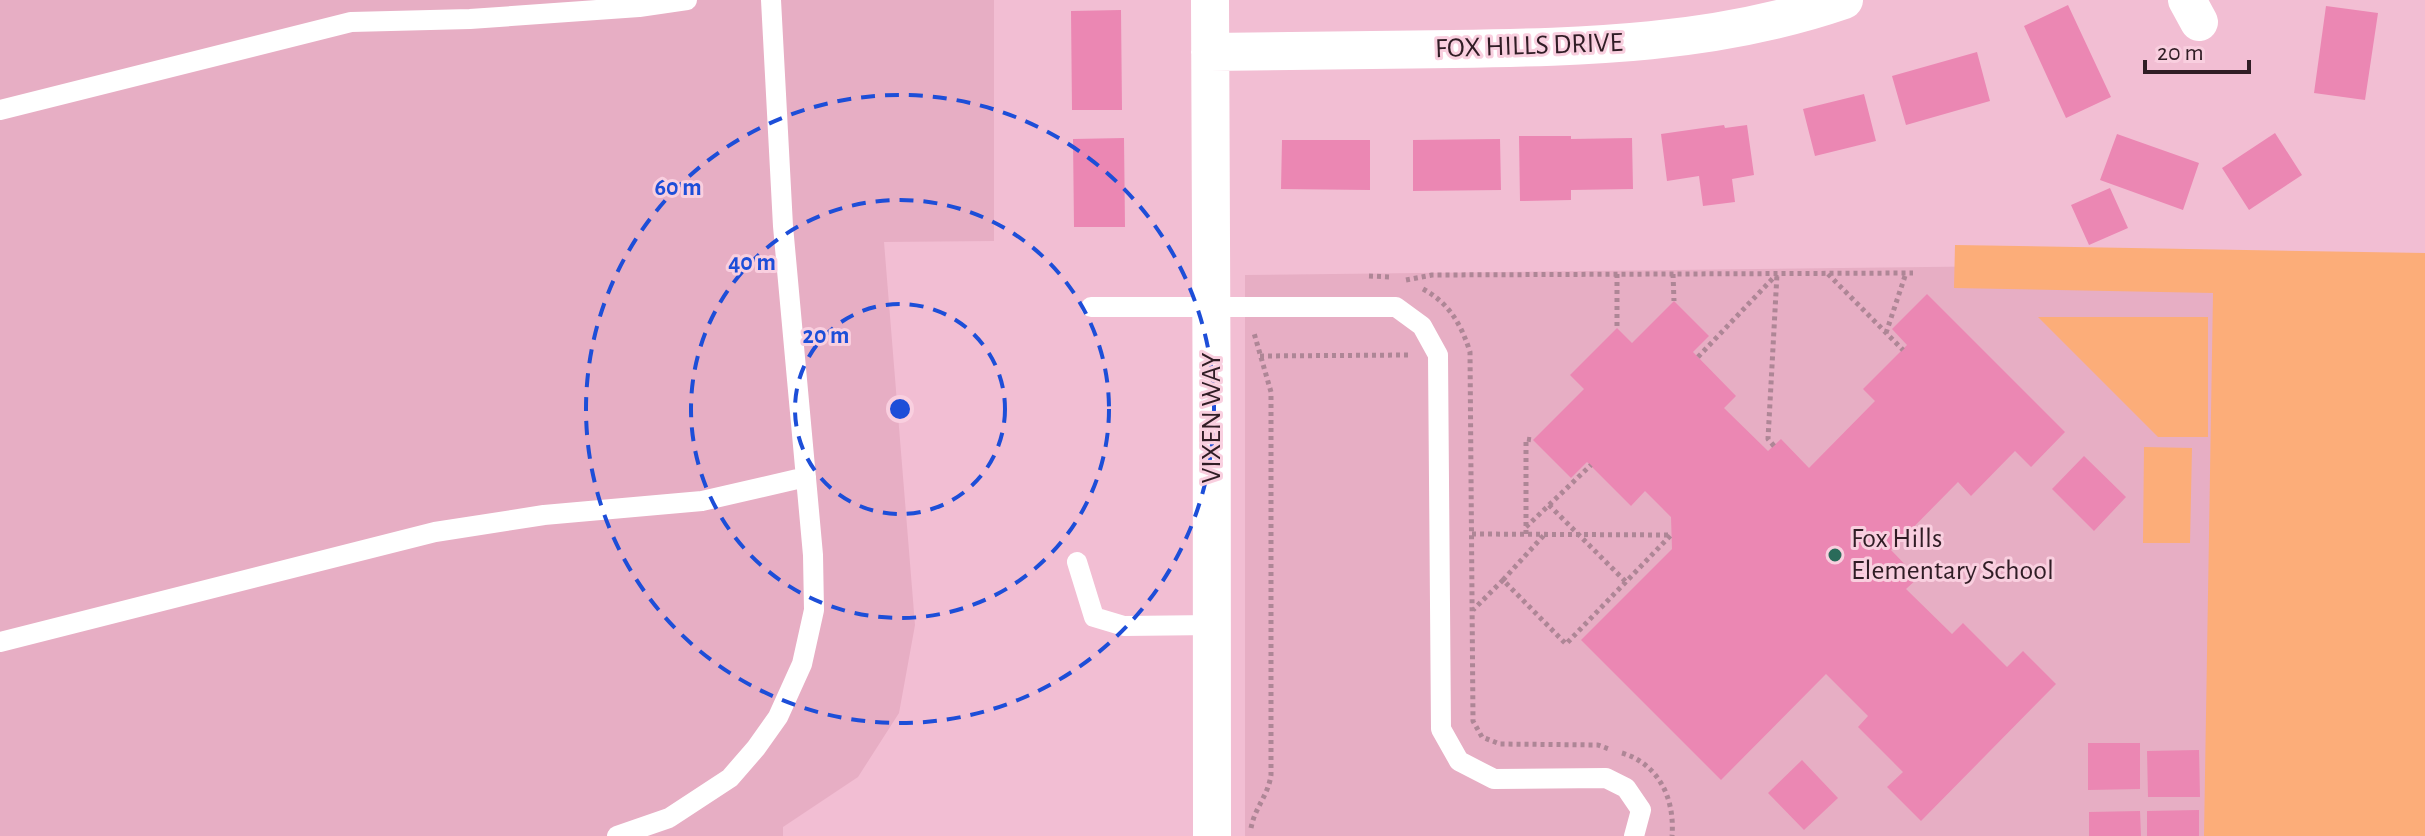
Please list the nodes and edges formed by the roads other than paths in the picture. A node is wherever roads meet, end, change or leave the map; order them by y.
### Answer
1 (687, 0) edge
2 (771, 0) edge
3 (1210, 0) edge
4 (1844, 0) edge
5 (1210, 52) junction
6 (0, 110) edge
7 (1091, 307) dead end
8 (1229, 308) junction
9 (806, 477) junction
10 (1077, 562) dead end
11 (1213, 625) junction
12 (0, 642) edge
13 (617, 836) edge
14 (1212, 836) edge
15 (1634, 836) edge

1 - 6 lane
2 - 9 lane
3 - 5 street, VIXEN WAY
4 - 5 street, FOX HILLS DRIVE
5 - 8 street, VIXEN WAY
7 - 8 lane
8 - 11 street, VIXEN WAY
8 - 15 lane
9 - 12 lane
9 - 13 lane
10 - 11 lane
11 - 14 street, VIXEN WAY

